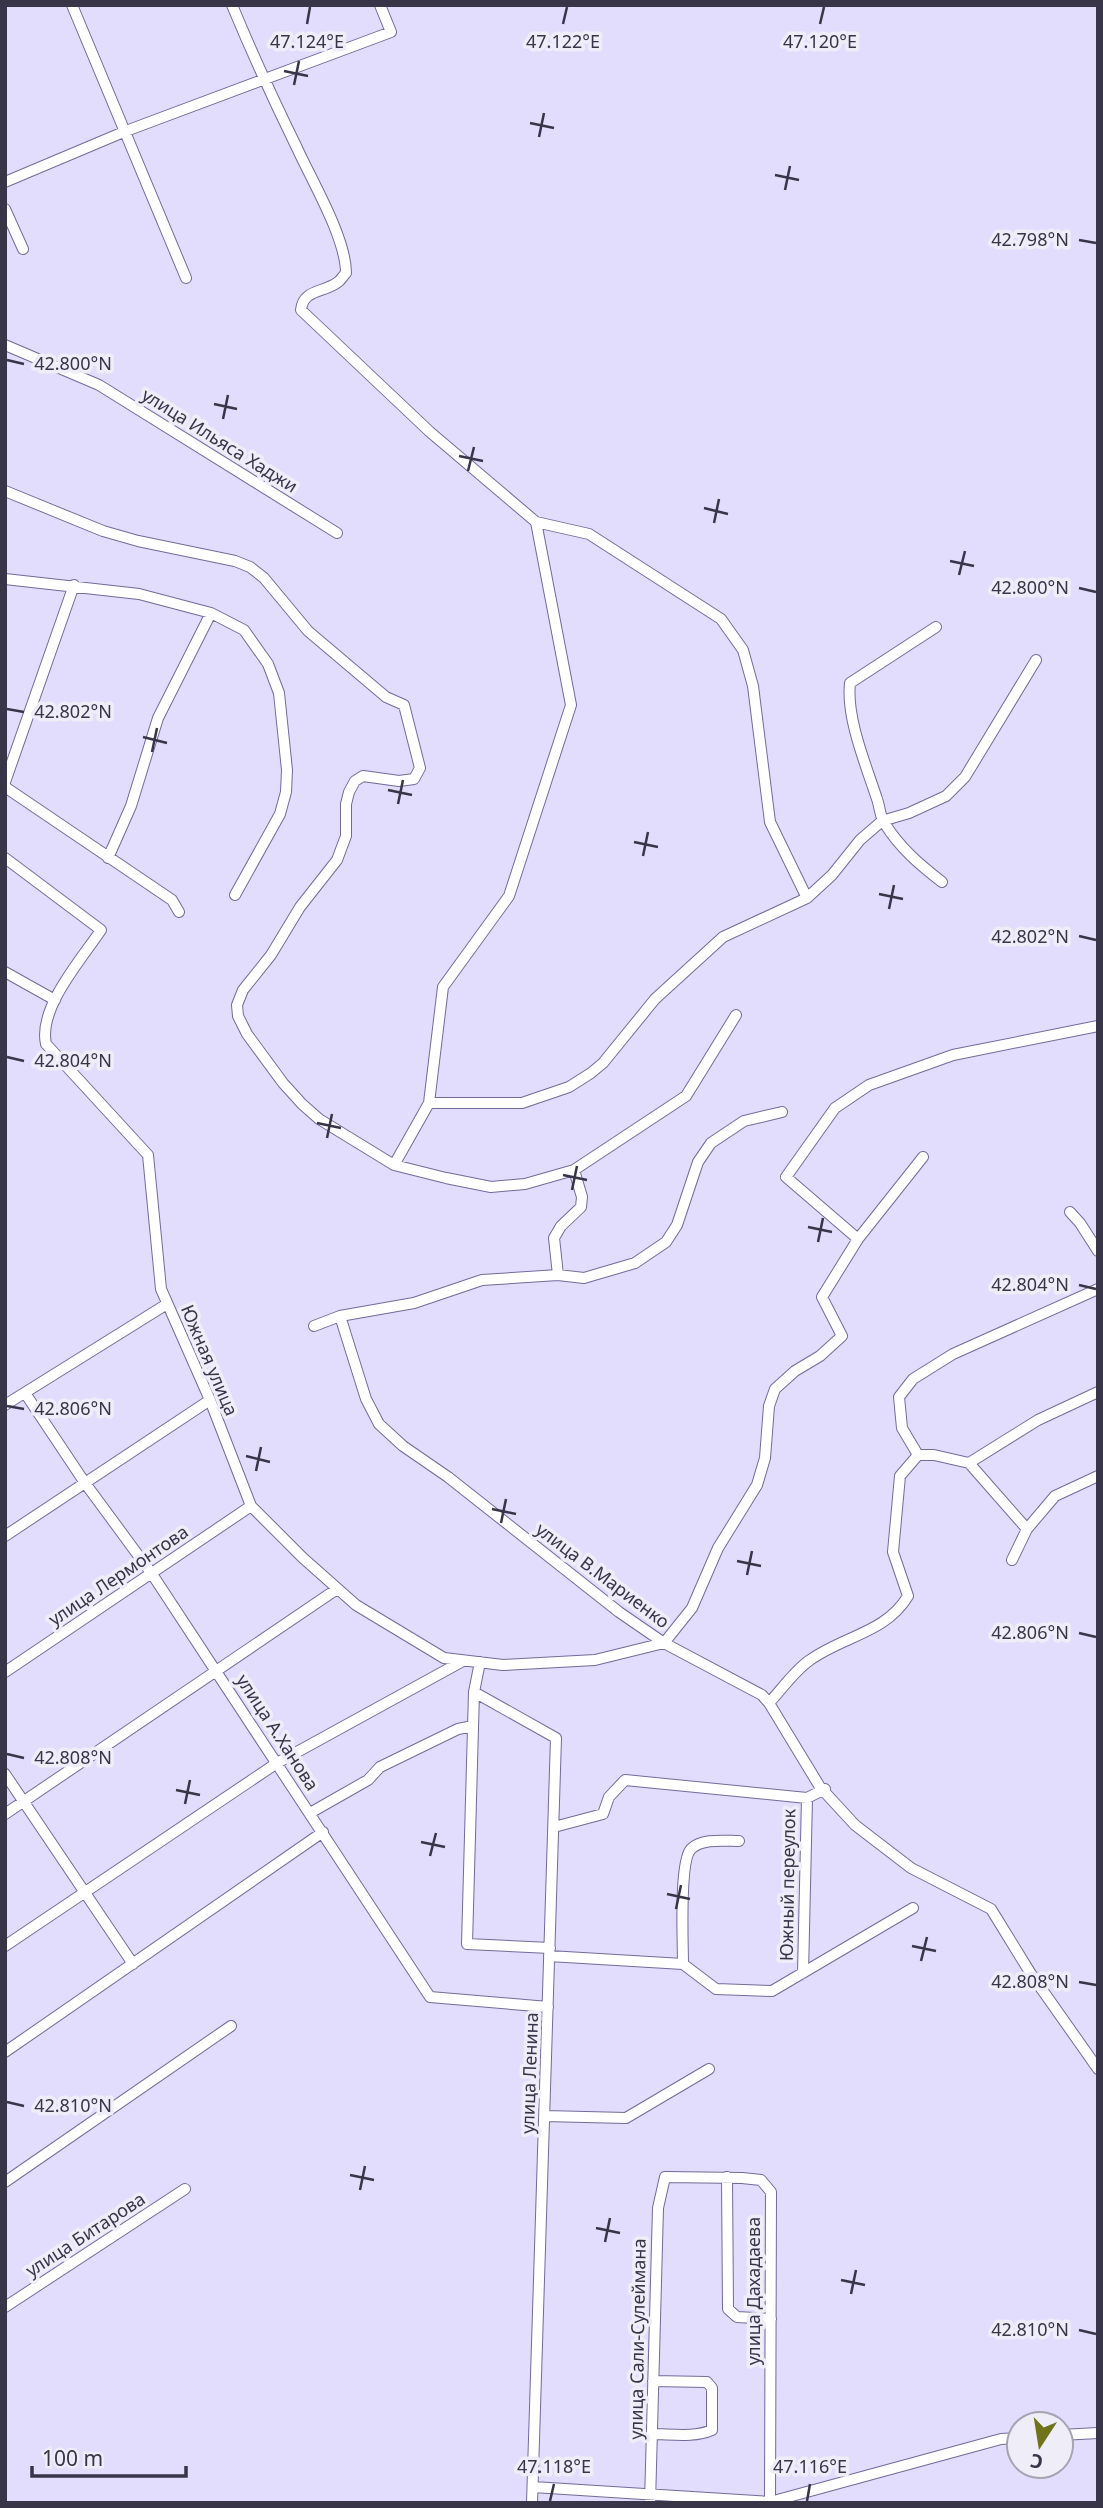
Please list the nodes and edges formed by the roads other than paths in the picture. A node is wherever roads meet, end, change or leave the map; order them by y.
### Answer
1 (72, 5) edge
2 (232, 5) edge
3 (380, 5) edge
4 (264, 79) junction
5 (126, 131) junction
6 (5, 182) edge
7 (5, 209) edge
8 (23, 249) dead end
9 (186, 278) dead end
10 (5, 345) edge
11 (5, 491) edge
12 (536, 522) junction
13 (337, 533) dead end
14 (5, 579) edge
15 (74, 586) junction
16 (211, 613) junction
17 (936, 627) dead end
18 (1037, 660) dead end
19 (5, 784) edge
20 (882, 821) junction
21 (5, 858) edge
22 (108, 858) junction
23 (942, 882) dead end
24 (234, 895) dead end
25 (807, 898) junction
26 (179, 912) dead end
27 (5, 972) edge
28 (55, 1000) junction
29 (736, 1015) dead end
30 (1098, 1026) edge
31 (429, 1103) junction
32 (782, 1112) dead end
33 (923, 1157) dead end
34 (394, 1165) junction
35 (574, 1170) junction
36 (1070, 1212) dead end
37 (858, 1239) junction
38 (1098, 1251) edge
39 (558, 1275) junction
40 (1098, 1289) edge
41 (167, 1304) junction
42 (340, 1316) junction
43 (314, 1326) dead end
44 (1098, 1392) edge
45 (24, 1393) junction
46 (210, 1400) junction
47 (5, 1405) edge
48 (918, 1455) junction
49 (969, 1463) junction
50 (1098, 1476) edge
51 (85, 1483) junction
52 (251, 1506) junction
53 (1027, 1528) junction
54 (5, 1536) edge
55 (1012, 1560) dead end
56 (152, 1574) junction
57 (337, 1588) junction
58 (664, 1643) junction
59 (464, 1660) junction
60 (480, 1662) junction
61 (217, 1671) junction
62 (5, 1672) edge
63 (474, 1692) junction
64 (769, 1703) junction
65 (473, 1726) junction
66 (277, 1763) junction
67 (5, 1774) edge
68 (824, 1789) junction
69 (807, 1798) junction
70 (24, 1802) junction
71 (310, 1813) junction
72 (5, 1814) edge
73 (554, 1827) junction
74 (323, 1832) junction
75 (739, 1841) dead end
76 (85, 1892) junction
77 (913, 1908) dead end
78 (5, 1946) edge
79 (550, 1952) junction
80 (133, 1964) junction
81 (683, 1964) junction
82 (803, 1973) junction
83 (548, 2007) junction
84 (231, 2026) dead end
85 (5, 2052) edge
86 (709, 2069) dead end
87 (1098, 2069) edge
88 (545, 2116) junction
89 (665, 2177) joint
90 (727, 2177) junction
91 (5, 2182) edge
92 (185, 2189) dead end
93 (5, 2307) edge
94 (771, 2319) junction
95 (653, 2381) junction
96 (1098, 2432) edge
97 (652, 2434) junction
98 (1075, 2434) edge
99 (1005, 2439) edge
100 (533, 2487) junction
101 (650, 2499) edge
102 (770, 2502) edge
103 (532, 2503) edge

1 - 5 street
2 - 4 street
3 - 4 street
4 - 5 street
4 - 12 street
5 - 6 street
5 - 9 street
7 - 8 street
10 - 13 street, улица Ильяса Хаджи
11 - 34 street
12 - 25 street
12 - 31 street
14 - 15 street
15 - 16 street
15 - 19 street
16 - 22 street
16 - 24 street
17 - 20 street
18 - 20 street
19 - 22 street
20 - 23 street
20 - 25 street
21 - 28 street, Южная улица
22 - 26 street
25 - 31 street
27 - 28 street
28 - 41 street, Южная улица
29 - 35 street
30 - 37 street
31 - 34 street
32 - 39 street
33 - 37 street
34 - 35 street
35 - 39 street
36 - 38 street
37 - 58 street
39 - 42 street
40 - 48 street
41 - 45 street
41 - 46 street, Южная улица
42 - 43 street
42 - 58 street, улица В.Мариенко
44 - 49 street
45 - 47 street
45 - 51 street, улица А.Ханова
46 - 51 street
46 - 52 street, Южная улица
48 - 49 street
48 - 64 street
49 - 53 street
50 - 53 street
51 - 54 street
51 - 56 street, улица А.Ханова
52 - 56 street, улица Лермонтова
52 - 57 street, Южная улица
53 - 55 street
56 - 61 street, улица А.Ханова
56 - 62 street, улица Лермонтова
57 - 59 street, Южная улица
57 - 61 street
58 - 60 street, Южная улица
58 - 64 street, улица В.Мариенко
59 - 60 street, Южная улица
59 - 66 street
60 - 63 street
61 - 66 street, улица А.Ханова
61 - 70 street
63 - 65 street
63 - 73 street, улица Ленина
64 - 68 street
65 - 71 street
65 - 79 street
66 - 71 street, улица А.Ханова
66 - 76 street
67 - 70 street
68 - 69 street
68 - 87 street
69 - 73 street
69 - 82 street, Южный переулок
70 - 72 street
70 - 76 street
71 - 74 street, улица А.Ханова
73 - 79 street, улица Ленина
74 - 80 street
74 - 83 street, улица А.Ханова
75 - 81 street
76 - 78 street
76 - 80 street
77 - 82 street
79 - 81 street
79 - 83 street, улица Ленина
80 - 85 street
81 - 82 street
83 - 88 street, улица Ленина
84 - 91 street
86 - 88 street
88 - 100 street, улица Ленина
89 - 90 street, улица Дахадаева
89 - 95 street, улица Сали-Сулеймана
90 - 94 street, улица Дахадаева
90 - 94 street
92 - 93 street, улица Битарова
94 - 102 street, улица Дахадаева
95 - 97 street, улица Сали-Сулеймана
95 - 97 street
96 - 98 street
97 - 101 street, улица Сали-Сулеймана
99 - 102 street
100 - 101 street
100 - 103 street, улица Ленина
101 - 102 street

